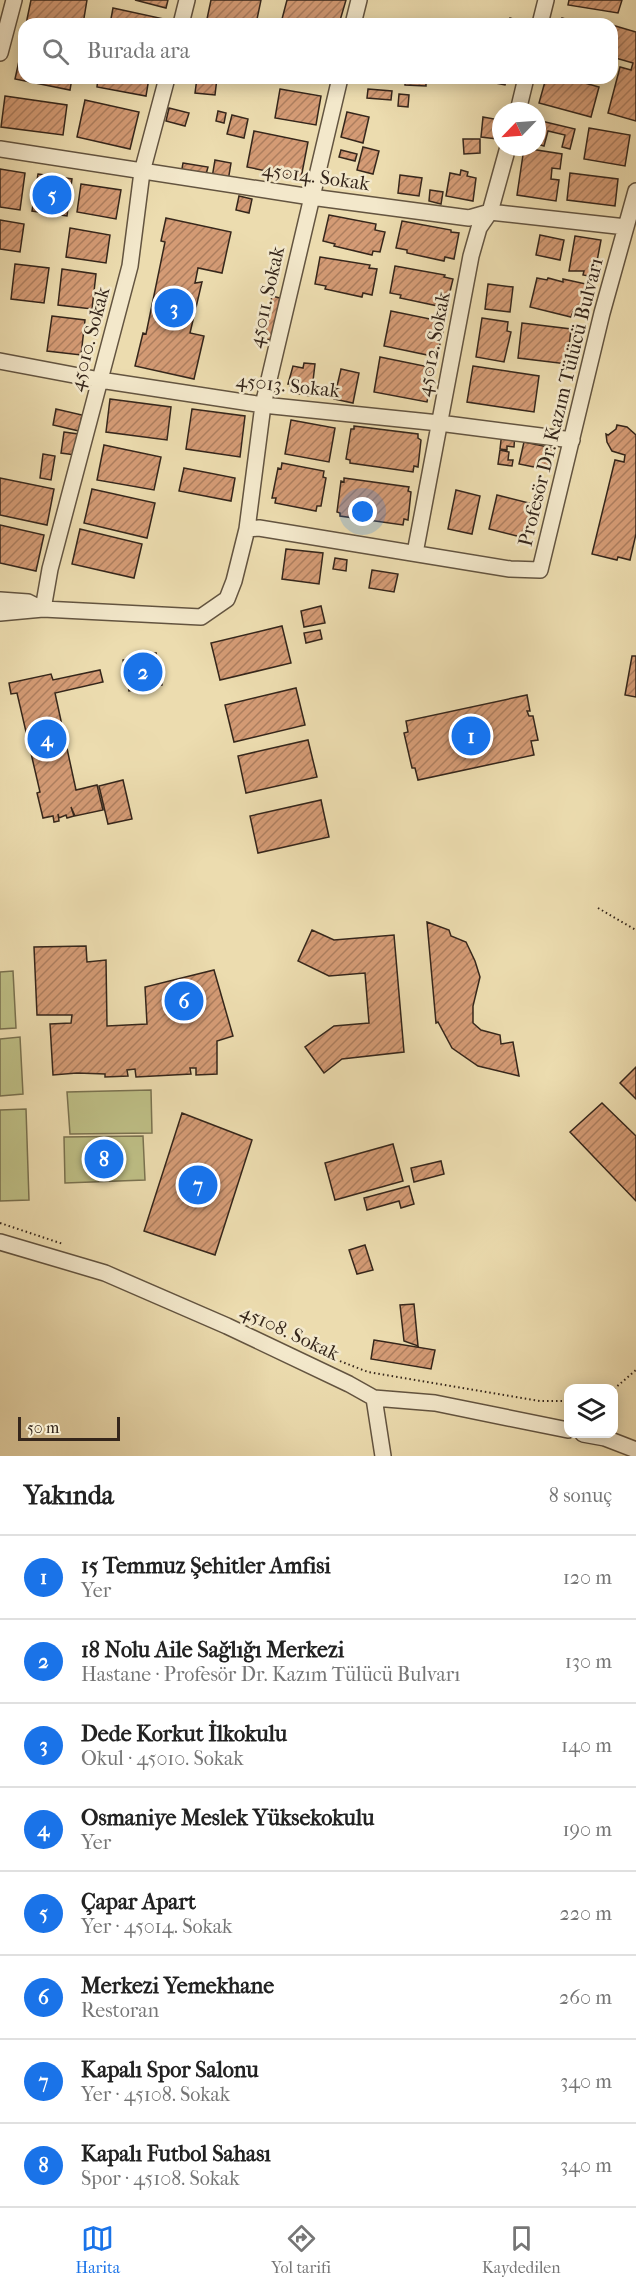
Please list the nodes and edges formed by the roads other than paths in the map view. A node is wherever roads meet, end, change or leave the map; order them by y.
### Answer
1 (14, 0) edge
2 (187, 0) edge
3 (358, 0) edge
4 (546, 0) edge
5 (182, 18) edge
6 (354, 18) edge
7 (542, 18) edge
8 (0, 53) edge
9 (165, 84) edge
10 (339, 84) edge
11 (525, 84) edge
12 (520, 102) edge
13 (0, 149) edge
14 (506, 156) edge
15 (142, 172) junction
16 (636, 191) edge
17 (311, 197) junction
18 (490, 212) junction
19 (626, 227) junction
20 (0, 361) edge
21 (100, 380) junction
22 (263, 405) junction
23 (439, 423) junction
24 (572, 440) junction
25 (247, 529) junction
26 (415, 553) junction
27 (0, 600) edge
28 (43, 609) junction
29 (0, 613) edge
30 (0, 1242) edge
31 (374, 1398) junction
32 (564, 1429) edge
33 (605, 1438) edge
34 (636, 1450) edge
35 (383, 1456) edge

1 - 8 street
2 - 5 street
3 - 6 street
4 - 7 street
9 - 15 street, 45010. Sokak
10 - 17 street, 45011. Sokak
11 - 12 street
13 - 15 street, 45014. Sokak
14 - 18 street, 45012. Sokak
15 - 17 street, 45014. Sokak
15 - 21 street, 45010. Sokak
16 - 19 street, Profesör Dr. Kazım Tülücü Bulvarı
17 - 18 street, 45014. Sokak
17 - 22 street, 45011. Sokak
18 - 19 street, 45014. Sokak
18 - 23 street, 45012. Sokak
19 - 24 street, Profesör Dr. Kazım Tülücü Bulvarı
20 - 21 street, 45013. Sokak
21 - 22 street, 45013. Sokak
21 - 28 street, 45010. Sokak
22 - 23 street, 45013. Sokak
22 - 25 street, 45011. Sokak
23 - 24 street, 45013. Sokak
23 - 26 street, 45012. Sokak
24 - 26 street, Profesör Dr. Kazım Tülücü Bulvarı
25 - 26 street, Profesör Dr. Kazım Tülücü Bulvarı
25 - 28 street
27 - 28 street
28 - 29 street
30 - 31 street, 45108. Sokak
31 - 32 street, 45108. Sokak
31 - 35 street
33 - 34 street

